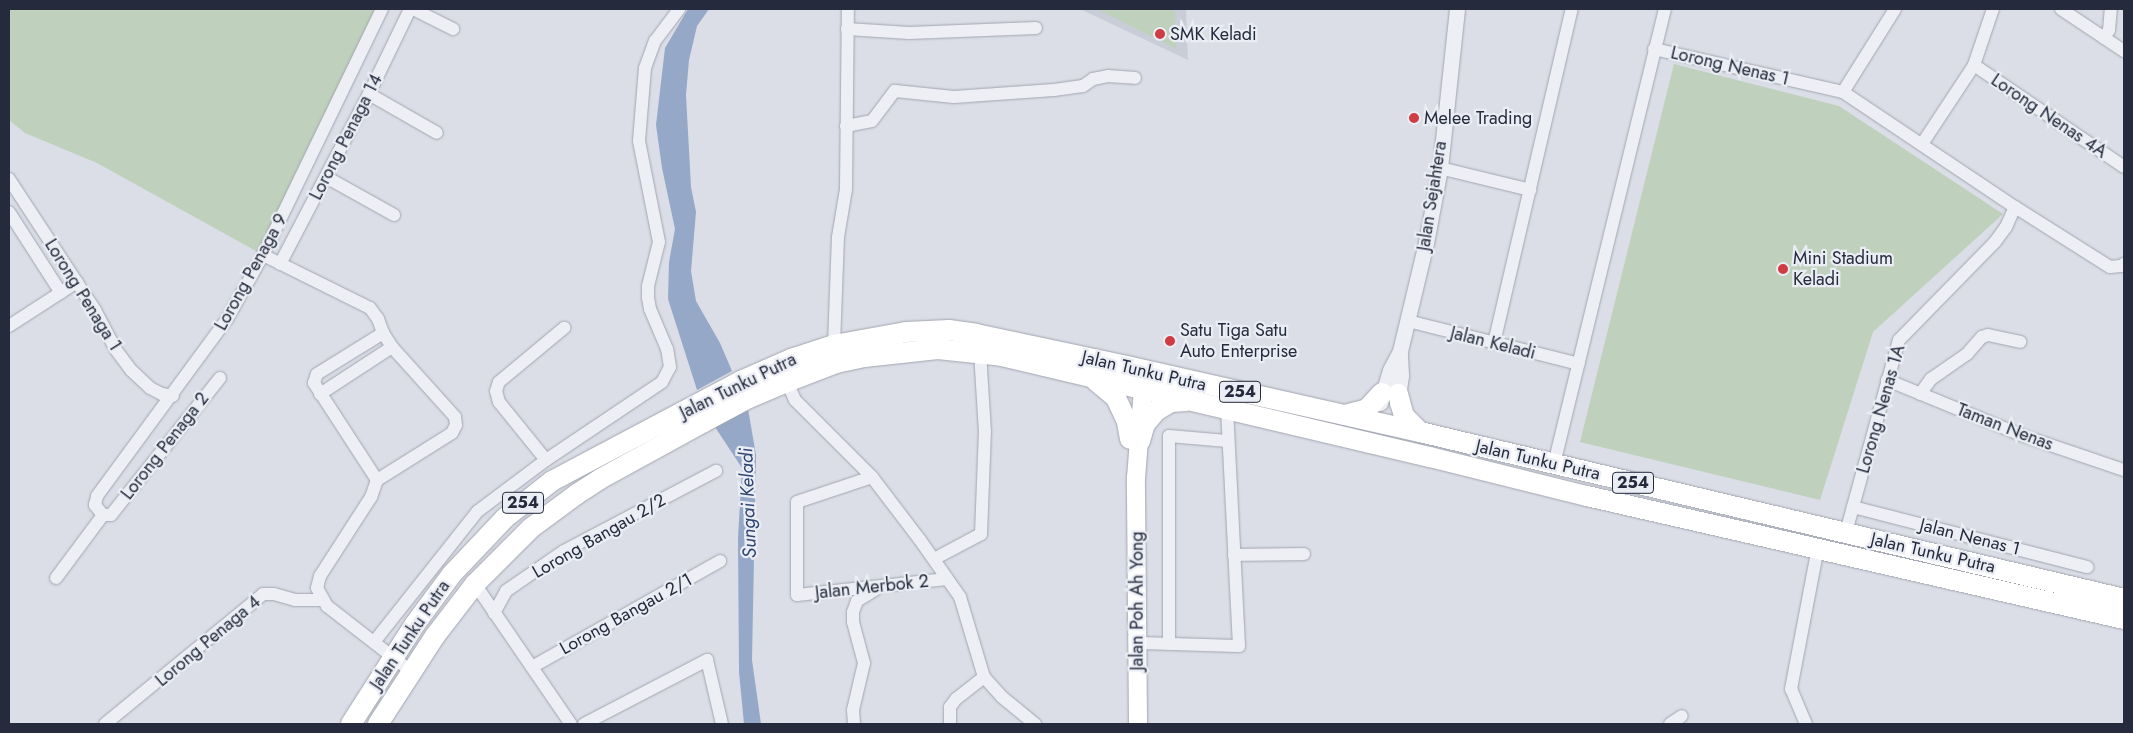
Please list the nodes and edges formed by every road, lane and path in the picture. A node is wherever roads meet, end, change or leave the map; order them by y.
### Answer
1 (382, 9) edge
2 (412, 9) edge
3 (679, 9) edge
4 (848, 9) edge
5 (1456, 9) edge
6 (1572, 9) edge
7 (1665, 9) edge
8 (1895, 9) edge
9 (1993, 9) edge
10 (2061, 9) edge
11 (2111, 9) edge
12 (1036, 28) dead end
13 (453, 29) dead end
14 (847, 29) junction
15 (2104, 38) junction
16 (1654, 49) junction
17 (2124, 50) edge
18 (1974, 65) junction
19 (1134, 78) dead end
20 (1843, 92) junction
21 (369, 94) junction
22 (846, 126) junction
23 (437, 133) dead end
24 (1922, 144) junction
25 (2124, 167) edge
26 (1440, 168) junction
27 (326, 177) junction
28 (9, 179) edge
29 (1530, 190) junction
30 (2015, 207) junction
31 (9, 212) edge
32 (394, 215) dead end
33 (263, 255) junction
34 (280, 264) junction
35 (2122, 265) edge
36 (77, 282) junction
37 (61, 293) junction
38 (1408, 321) junction
39 (9, 326) edge
40 (564, 328) dead end
41 (383, 333) junction
42 (2020, 342) dead end
43 (1494, 343) junction
44 (834, 345) junction
45 (392, 347) junction
46 (980, 352) junction
47 (1579, 364) junction
48 (1071, 373) junction
49 (220, 378) dead end
50 (1137, 379) junction
51 (1887, 380) junction
52 (787, 382) junction
53 (745, 389) junction
54 (320, 394) junction
55 (1390, 394) junction
56 (1920, 394) junction
57 (172, 396) junction
58 (1188, 401) junction
59 (1227, 410) junction
60 (701, 413) junction
61 (1336, 414) junction
62 (1384, 424) junction
63 (1420, 432) junction
64 (1135, 440) junction
65 (1227, 441) junction
66 (1380, 446) junction
67 (546, 460) junction
68 (1554, 464) junction
69 (2124, 470) edge
70 (716, 471) dead end
71 (872, 477) junction
72 (377, 480) junction
73 (1853, 507) junction
74 (107, 515) junction
75 (1846, 532) junction
76 (1812, 547) junction
77 (1304, 554) dead end
78 (1234, 555) junction
79 (934, 559) junction
80 (1873, 560) junction
81 (720, 561) dead end
82 (2087, 567) dead end
83 (56, 578) dead end
84 (948, 579) junction
85 (474, 584) junction
86 (878, 587) junction
87 (2124, 599) edge
88 (322, 600) junction
89 (494, 613) junction
90 (2124, 619) edge
91 (374, 642) junction
92 (1138, 643) junction
93 (1169, 644) junction
94 (394, 659) junction
95 (532, 667) junction
96 (412, 672) junction
97 (984, 677) junction
98 (1682, 716) dead end
99 (105, 724) edge
100 (351, 724) edge
101 (378, 724) edge
102 (571, 724) edge
103 (584, 724) edge
104 (722, 724) edge
105 (854, 724) edge
106 (950, 724) edge
107 (1035, 724) edge
108 (1138, 724) edge
109 (1670, 724) edge
110 (1806, 724) edge

1 - 33 street, Lorong Penaga 9
2 - 13 street
2 - 21 street, Lorong Penaga 14
3 - 67 street
4 - 14 street
5 - 26 street, Jalan Sejahtera
6 - 29 street
7 - 16 street
8 - 20 street
9 - 18 street
10 - 15 street
11 - 15 street
12 - 14 street
14 - 22 street
15 - 17 street
16 - 20 street, Lorong Nenas 1
16 - 47 street, Lorong Nenas 1
18 - 24 street
18 - 25 street, Lorong Nenas 4A
19 - 22 street
20 - 24 street, Lorong Nenas 1
21 - 23 street
21 - 27 street, Lorong Penaga 14
22 - 44 street
24 - 30 street, Lorong Nenas 1
26 - 29 street
26 - 38 street, Jalan Sejahtera
27 - 32 street
27 - 34 street, Lorong Penaga 14
28 - 36 street, Lorong Penaga 1
29 - 43 street
30 - 35 street, Lorong Nenas 1
30 - 51 street, Lorong Nenas 1A
31 - 37 street
33 - 34 street
33 - 57 street, Lorong Penaga 9
34 - 41 street
36 - 37 street
36 - 57 street, Lorong Penaga 1
37 - 39 street
38 - 43 street, Jalan Keladi
38 - 55 street, Jalan Sejahtera
40 - 67 street
41 - 45 street
41 - 54 street
42 - 56 street
43 - 47 street, Jalan Keladi
44 - 50 main road, Jalan Tunku Putra / 254
44 - 53 main road, Jalan Tunku Putra / 254
45 - 54 street
45 - 72 street
46 - 48 main road, Jalan Tunku Putra / 254
46 - 52 main road, Jalan Tunku Putra / 254
46 - 79 street
47 - 68 street, Lorong Nenas 1
48 - 50 main road, Jalan Tunku Putra / 254
48 - 64 main road
49 - 74 street, Lorong Penaga 2
50 - 58 main road, Jalan Tunku Putra / 254
50 - 61 main road, Jalan Tunku Putra / 254
50 - 64 main road, Jalan Poh Ah Yong
51 - 56 street, Taman Nenas
51 - 73 street, Lorong Nenas 1A
52 - 53 main road, Jalan Tunku Putra / 254
52 - 71 street
53 - 60 main road, Jalan Tunku Putra / 254
54 - 72 street
55 - 61 main road
55 - 62 street, Jalan Sejahtera
55 - 63 main road
56 - 69 street, Taman Nenas
57 - 74 street, Lorong Penaga 9
58 - 59 main road, Jalan Tunku Putra / 254
58 - 64 main road
59 - 65 street
59 - 66 main road, Jalan Tunku Putra / 254
60 - 85 main road, Jalan Tunku Putra / 254
60 - 94 main road, Jalan Tunku Putra / 254
61 - 62 main road, Jalan Tunku Putra / 254
62 - 63 main road, Jalan Tunku Putra / 254
62 - 66 street, Jalan Sejahtera
63 - 68 main road, Jalan Tunku Putra / 254
64 - 92 main road, Jalan Poh Ah Yong
65 - 78 street
65 - 93 street
66 - 76 main road, Jalan Tunku Putra / 254
67 - 91 street
68 - 75 main road, Jalan Tunku Putra / 254
70 - 89 street, Lorong Bangau 2/2
71 - 79 street
71 - 86 street, Jalan Merbok 2
72 - 88 street
73 - 75 street, Lorong Nenas 1A
73 - 82 street, Jalan Nenas 1
74 - 83 street, Lorong Penaga 2
75 - 76 main road
75 - 80 main road
75 - 87 main road, Jalan Tunku Putra / 254
76 - 80 main road, Jalan Tunku Putra / 254
76 - 110 street
77 - 78 street
78 - 93 street
79 - 84 street
80 - 90 main road, Jalan Tunku Putra / 254
81 - 95 street, Lorong Bangau 2/1
84 - 86 street, Jalan Merbok 2
84 - 97 street
85 - 89 street
85 - 96 main road, Jalan Tunku Putra / 254
86 - 105 street
88 - 91 street
88 - 99 street, Lorong Penaga 4
89 - 95 street
91 - 94 street
92 - 93 street
92 - 108 main road, Jalan Poh Ah Yong
94 - 96 street
94 - 100 main road, Jalan Tunku Putra / 254
95 - 102 street
96 - 101 main road, Jalan Tunku Putra / 254
97 - 106 street
97 - 107 street
98 - 109 street
103 - 104 street

